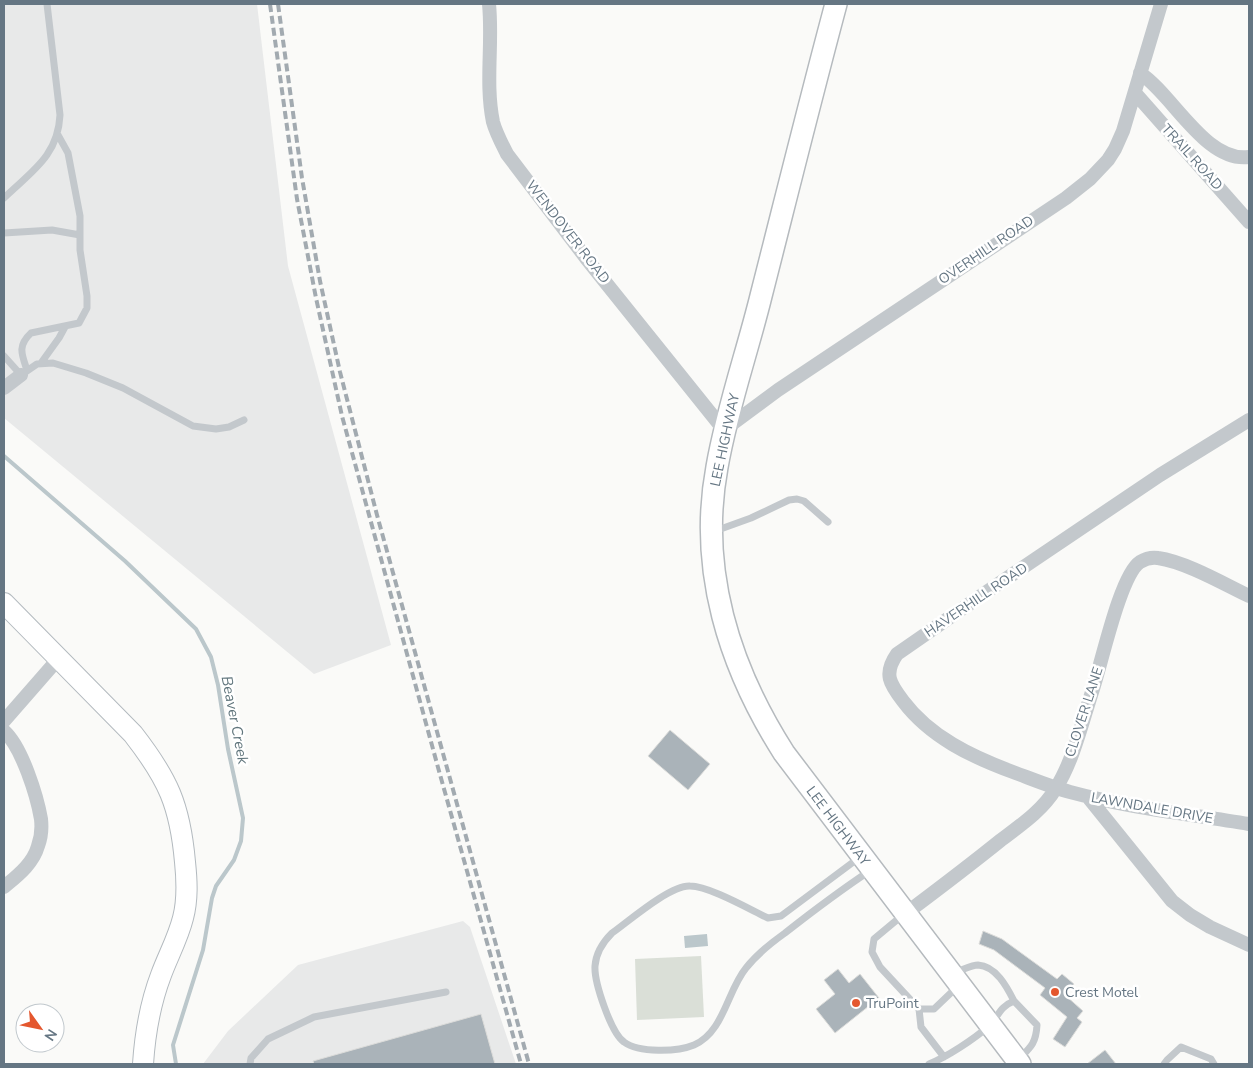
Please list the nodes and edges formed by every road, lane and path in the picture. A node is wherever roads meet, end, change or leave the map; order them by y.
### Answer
1 (47, 4) edge
2 (489, 4) edge
3 (836, 4) edge
4 (1161, 4) edge
5 (1140, 73) junction
6 (1134, 93) junction
7 (58, 134) junction
8 (1249, 157) edge
9 (4, 198) edge
10 (1249, 222) edge
11 (4, 233) edge
12 (80, 235) junction
13 (65, 327) junction
14 (4, 356) edge
15 (41, 363) junction
16 (24, 373) junction
17 (4, 388) edge
18 (244, 420) dead end
19 (1249, 420) edge
20 (724, 430) junction
21 (828, 522) dead end
22 (712, 532) junction
23 (1249, 596) edge
24 (4, 603) edge
25 (59, 658) junction
26 (4, 721) edge
27 (4, 731) edge
28 (1056, 788) junction
29 (1088, 796) junction
30 (1249, 824) edge
31 (866, 863) junction
32 (4, 887) edge
33 (904, 914) junction
34 (1249, 945) edge
35 (955, 979) junction
36 (446, 992) dead end
37 (1014, 1001) junction
38 (919, 1010) junction
39 (990, 1025) junction
40 (944, 1057) junction
41 (1018, 1062) edge
42 (143, 1064) edge
43 (250, 1064) edge
44 (929, 1064) edge
45 (1164, 1064) edge
46 (1214, 1064) edge

1 - 7 lane
2 - 20 street, WENDOVER ROAD
3 - 20 main road, LEE HIGHWAY
4 - 5 street, OVERHILL ROAD
5 - 6 street, OVERHILL ROAD
5 - 8 street
6 - 10 street, TRAIL ROAD
6 - 20 street, OVERHILL ROAD
7 - 9 lane
7 - 12 lane
11 - 12 lane
12 - 13 lane
13 - 15 lane
13 - 16 lane
14 - 16 lane
15 - 16 lane
15 - 18 lane
16 - 17 street
19 - 28 street, HAVERHILL ROAD
20 - 22 main road, LEE HIGHWAY
21 - 22 lane
22 - 31 main road, LEE HIGHWAY
23 - 28 street, CLOVER LANE
24 - 25 street
25 - 26 street
25 - 42 street
27 - 32 street
28 - 29 street, LAWNDALE DRIVE
28 - 33 street, CLOVER LANE
29 - 30 street, LAWNDALE DRIVE
29 - 34 street
31 - 31 lane
31 - 33 main road, LEE HIGHWAY
33 - 35 main road, LEE HIGHWAY
33 - 38 lane
35 - 37 lane
35 - 38 lane
35 - 39 main road, LEE HIGHWAY
36 - 43 lane
37 - 39 lane
37 - 41 lane
38 - 40 lane
39 - 40 lane
39 - 41 main road, LEE HIGHWAY
40 - 44 lane
45 - 46 lane

